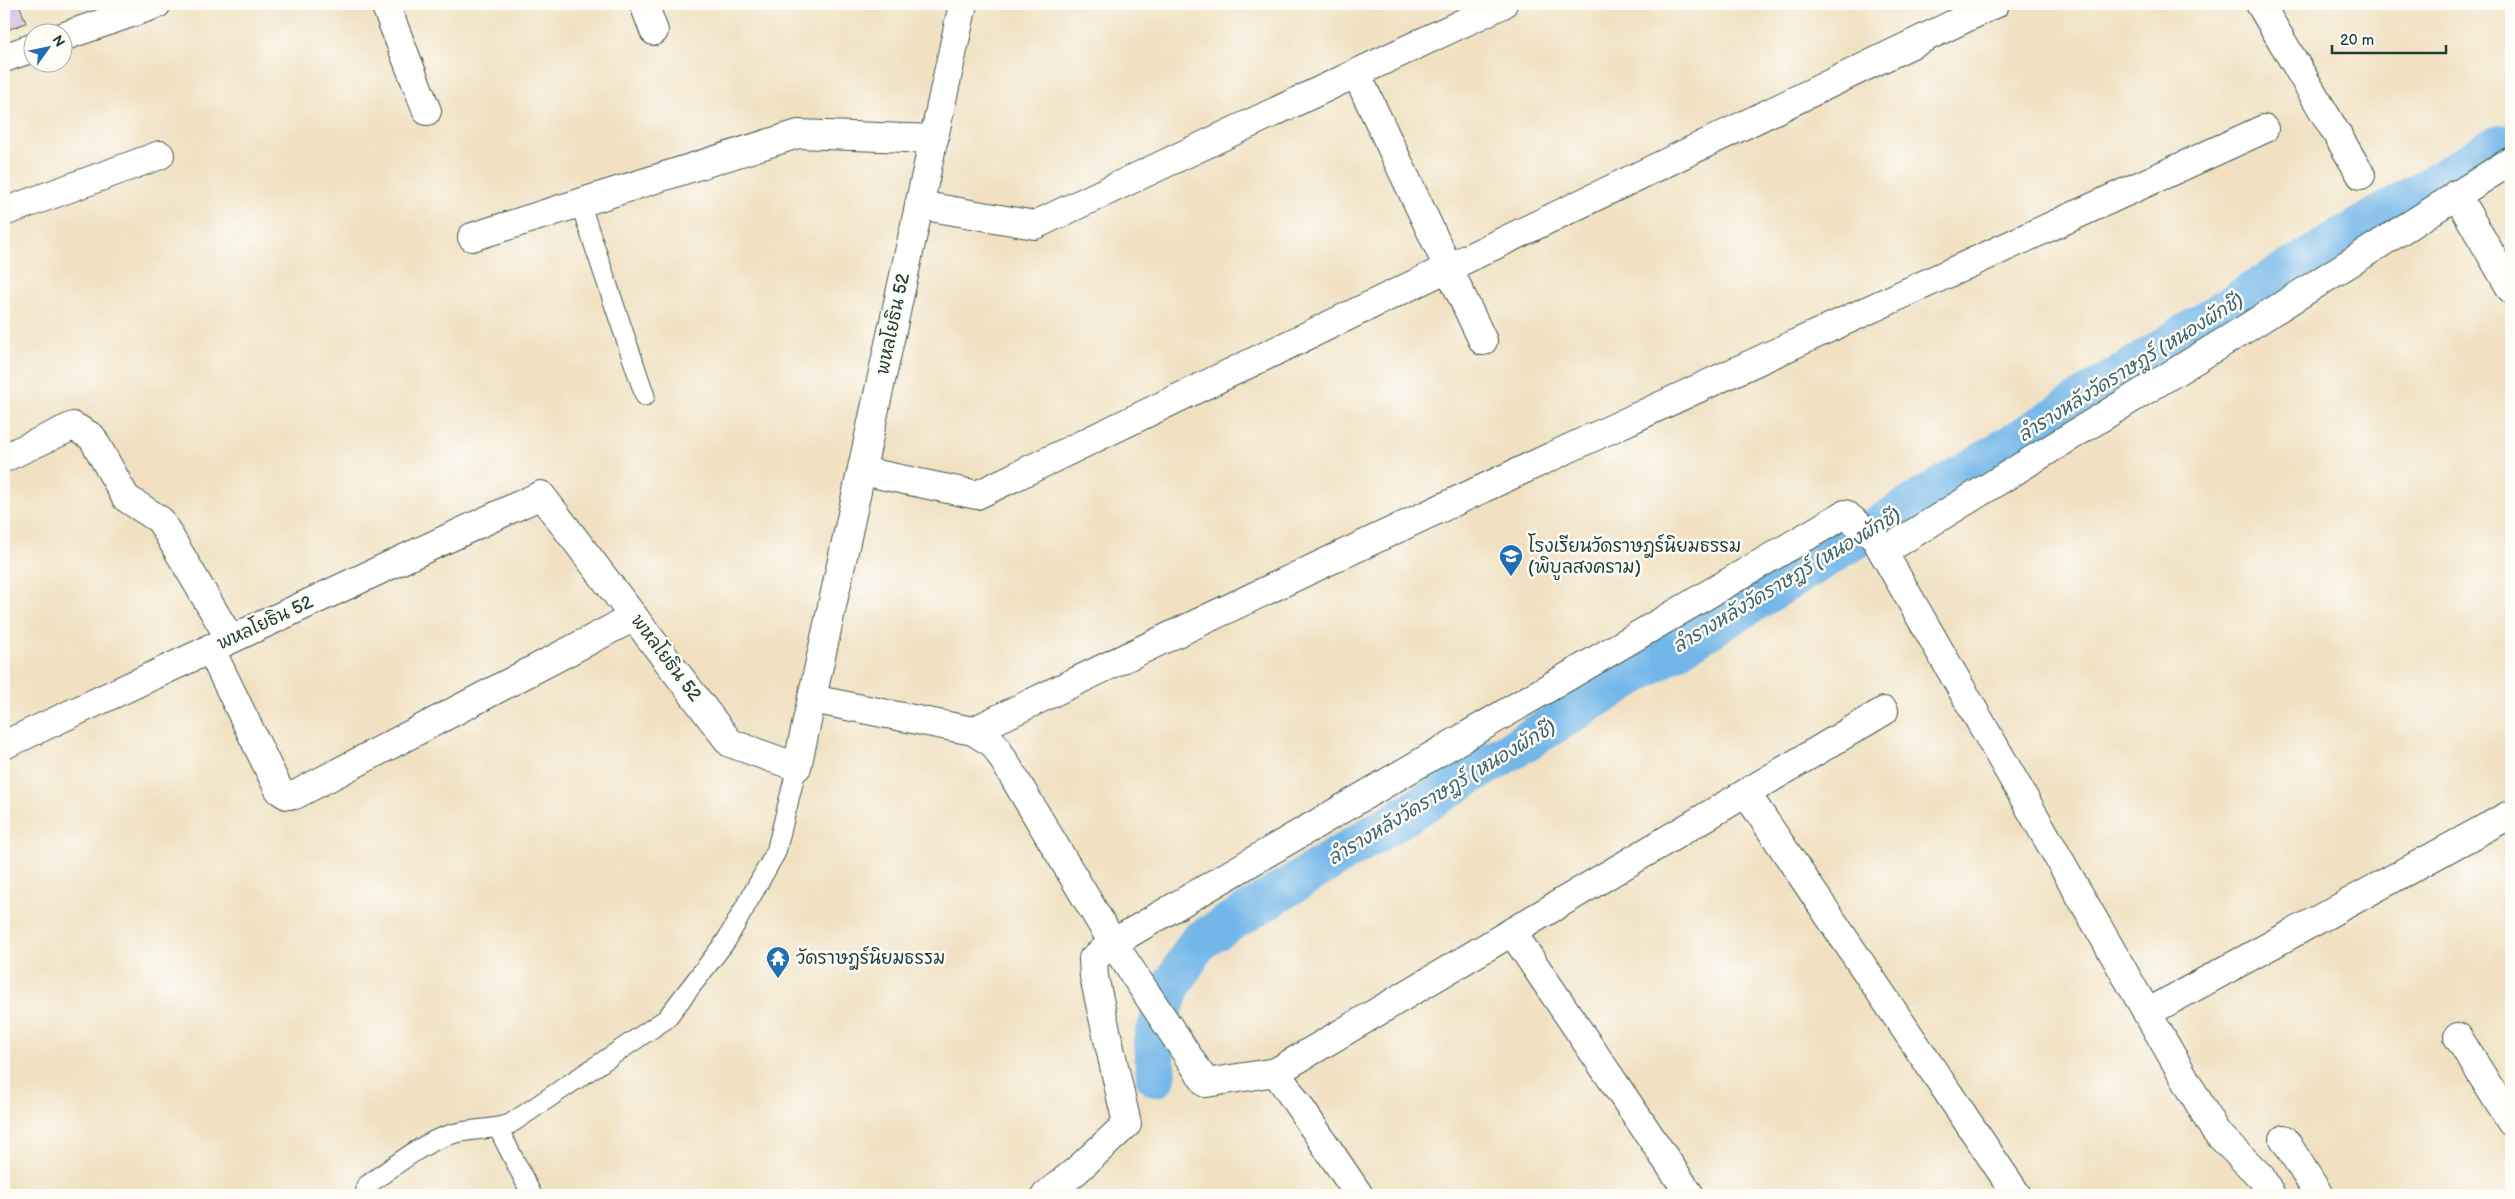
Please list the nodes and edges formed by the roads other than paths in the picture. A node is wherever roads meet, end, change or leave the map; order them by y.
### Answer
1 (157, 4) edge
2 (385, 4) edge
3 (644, 4) edge
4 (963, 4) edge
5 (1503, 4) edge
6 (1995, 4) edge
7 (2260, 4) edge
8 (654, 31) dead end
9 (72, 34) edge
10 (22, 52) edge
11 (4, 58) edge
12 (1356, 73) junction
13 (426, 111) dead end
14 (2264, 129) dead end
15 (934, 139) junction
16 (160, 155) dead end
17 (2511, 161) edge
18 (2361, 175) dead end
19 (2456, 194) junction
20 (580, 202) junction
21 (6, 204) edge
22 (919, 204) junction
23 (472, 237) dead end
24 (1449, 267) junction
25 (2511, 290) edge
26 (1483, 341) dead end
27 (645, 396) dead end
28 (4, 458) edge
29 (862, 471) junction
30 (1879, 545) junction
31 (634, 617) junction
32 (220, 644) junction
33 (812, 699) junction
34 (1884, 711) dead end
35 (973, 731) junction
36 (4, 745) edge
37 (797, 766) junction
38 (1746, 792) junction
39 (2511, 814) edge
40 (1512, 932) junction
41 (1119, 951) junction
42 (2147, 1013) junction
43 (2458, 1037) dead end
44 (1276, 1072) junction
45 (2511, 1122) edge
46 (498, 1128) junction
47 (2284, 1139) dead end
48 (366, 1195) edge
49 (532, 1195) edge
50 (1046, 1195) edge
51 (1359, 1195) edge
52 (1690, 1195) edge
53 (2017, 1195) edge
54 (2272, 1195) edge
55 (2319, 1195) edge

1 - 9 street
2 - 13 street
3 - 8 street
4 - 15 street, พหลโยธิน 52
5 - 12 street
6 - 24 street
7 - 18 street
10 - 11 street
12 - 22 street
12 - 24 street
14 - 35 street
15 - 20 street
15 - 22 street, พหลโยธิน 52
16 - 21 street
17 - 19 street
19 - 25 street
19 - 30 street
20 - 23 street
20 - 27 lane
22 - 29 street, พหลโยธิน 52
24 - 26 street
24 - 29 street
28 - 32 street
29 - 33 street, พหลโยธิน 52
30 - 41 street
30 - 42 street
31 - 32 street, พหลโยธิน 52
31 - 32 street, พหลโยธิน 52
31 - 37 street, พหลโยธิน 52
32 - 36 street
33 - 35 street
33 - 37 street, พหลโยธิน 52
34 - 38 street
35 - 41 street
37 - 46 lane
38 - 40 street
38 - 53 street
39 - 42 street
40 - 44 street
40 - 52 street
41 - 44 street
41 - 50 street
42 - 54 street
43 - 45 street
44 - 51 street
46 - 48 lane
46 - 49 lane
47 - 55 street

